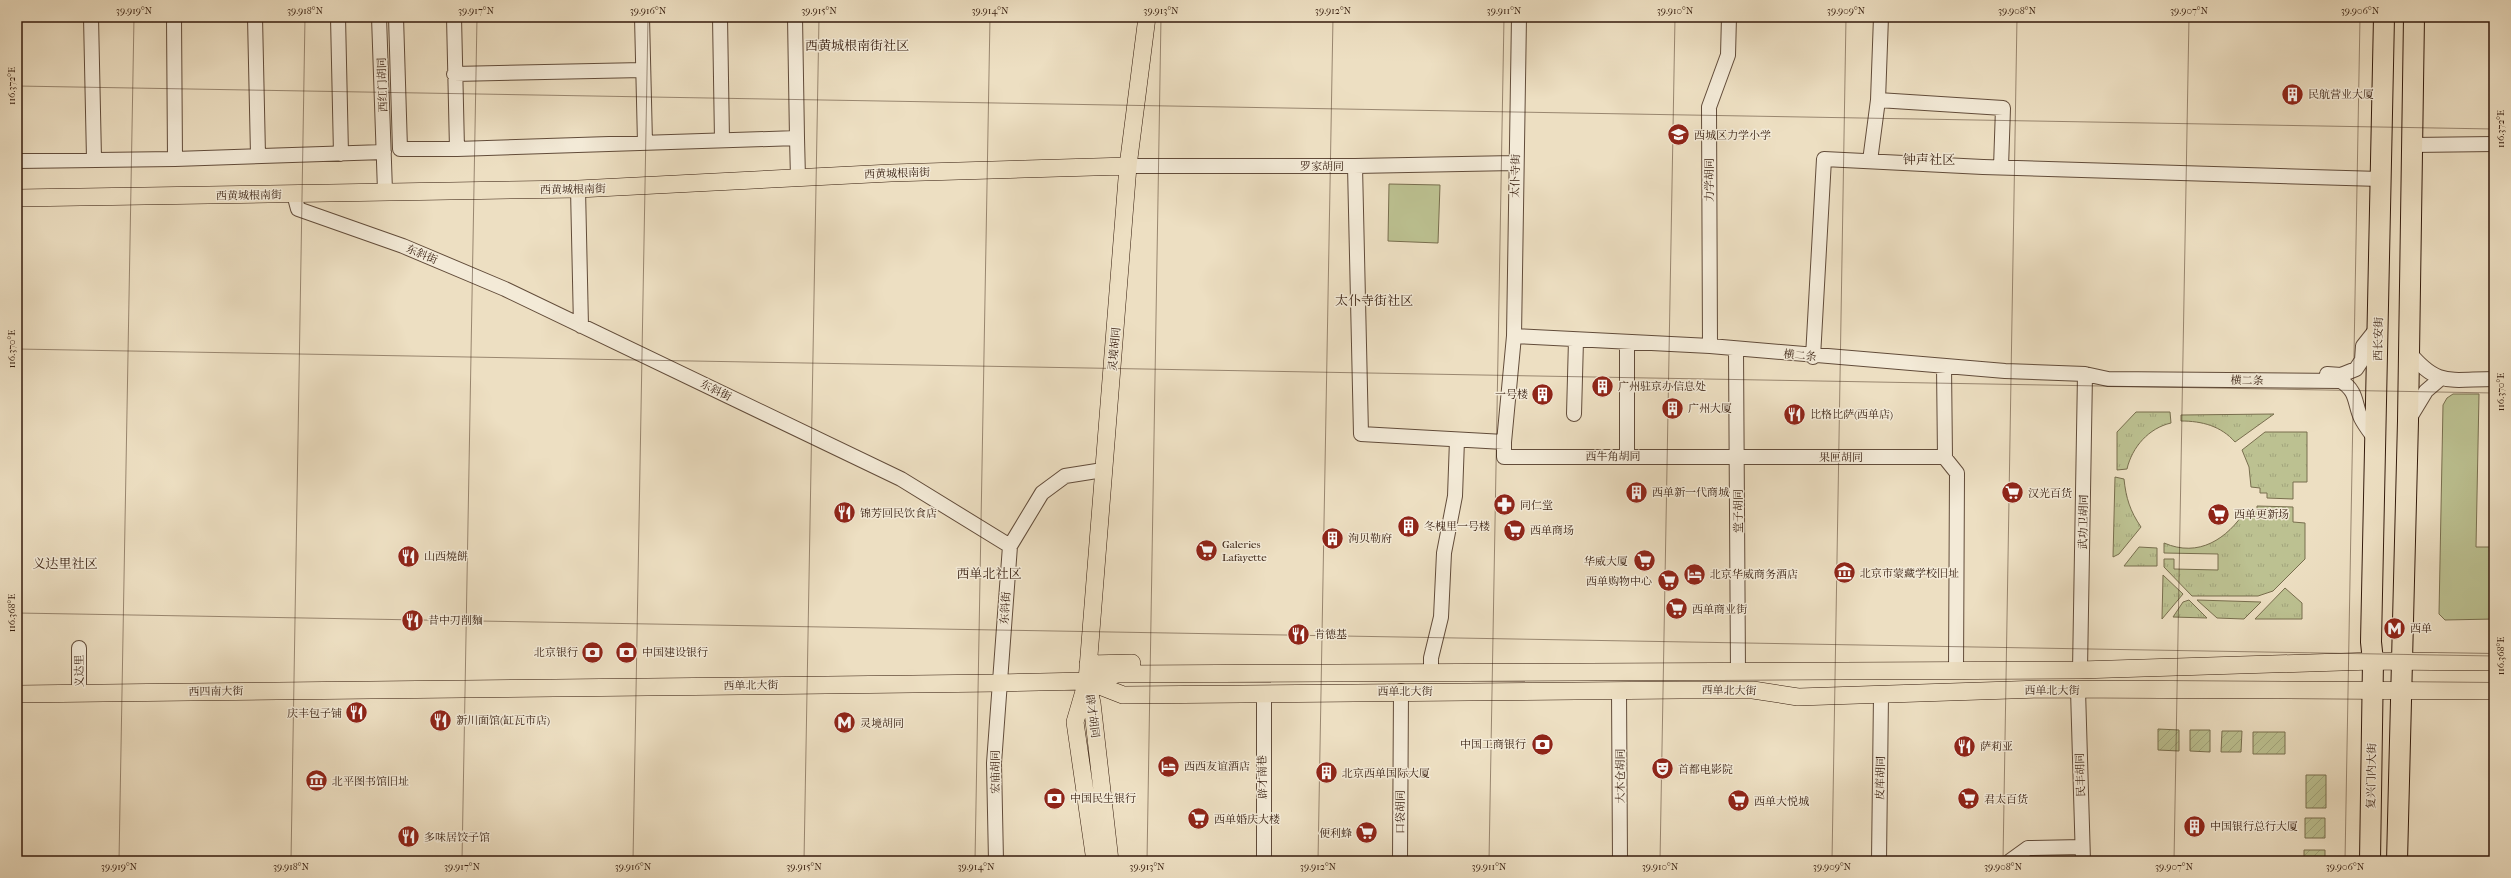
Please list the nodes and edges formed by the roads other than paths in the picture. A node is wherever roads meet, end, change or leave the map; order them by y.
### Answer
1 (91, 17) edge
2 (174, 17) edge
3 (254, 17) edge
4 (338, 17) edge
5 (379, 17) edge
6 (396, 17) edge
7 (454, 17) edge
8 (642, 17) edge
9 (720, 17) edge
10 (795, 17) edge
11 (1146, 17) edge
12 (1520, 17) edge
13 (1729, 17) edge
14 (1881, 17) edge
15 (2384, 17) edge
16 (2414, 17) edge
17 (643, 70) junction
18 (454, 74) junction
19 (1878, 100) junction
20 (797, 138) junction
21 (722, 140) junction
22 (645, 143) junction
23 (2494, 144) edge
24 (2412, 145) junction
25 (457, 149) junction
26 (384, 152) junction
27 (341, 154) junction
28 (258, 155) junction
29 (94, 159) junction
30 (176, 159) junction
31 (17, 161) edge
32 (1870, 161) junction
33 (1515, 163) junction
34 (1128, 166) junction
35 (1355, 166) junction
36 (2001, 167) junction
37 (798, 178) junction
38 (2380, 179) junction
39 (578, 189) junction
40 (385, 191) junction
41 (294, 194) junction
42 (17, 198) edge
43 (581, 326) junction
44 (2378, 327) junction
45 (1514, 336) junction
46 (1576, 340) junction
47 (1627, 343) junction
48 (1710, 346) junction
49 (1736, 350) junction
50 (2408, 351) junction
51 (1813, 357) junction
52 (1944, 366) junction
53 (2085, 374) junction
54 (2440, 379) junction
55 (2494, 379) edge
56 (1574, 414) dead end
57 (2408, 421) junction
58 (2375, 439) junction
59 (1456, 440) junction
60 (1504, 442) junction
61 (1627, 454) dead end
62 (1738, 456) junction
63 (1945, 457) junction
64 (1103, 470) junction
65 (1010, 546) junction
66 (79, 648) dead end
67 (2373, 661) junction
68 (2402, 661) junction
69 (2494, 662) edge
70 (1088, 664) junction
71 (2080, 670) junction
72 (1956, 671) junction
73 (1431, 672) junction
74 (1738, 672) junction
75 (1247, 673) junction
76 (1087, 681) junction
77 (999, 683) junction
78 (415, 689) joint
79 (1619, 690) junction
80 (2078, 690) junction
81 (1401, 691) junction
82 (2372, 691) junction
83 (2402, 691) junction
84 (2494, 691) edge
85 (79, 693) junction
86 (1264, 693) junction
87 (17, 694) edge
88 (1882, 695) junction
89 (2082, 854) edge
90 (996, 861) edge
91 (1095, 861) edge
92 (1110, 861) edge
93 (1264, 861) edge
94 (1400, 861) edge
95 (1620, 861) edge
96 (1879, 861) edge
97 (2010, 861) edge
98 (2370, 861) edge
99 (2397, 861) edge

1 - 29 street
2 - 30 street
3 - 28 street
4 - 27 street
5 - 26 street, 西红门胡同
6 - 25 street
7 - 18 street
8 - 17 street
9 - 21 street
10 - 20 street
11 - 34 main road, 灵境胡同
12 - 33 street, 太仆寺街
13 - 48 street, 力学胡同
14 - 19 street
15 - 38 highway, 西长安街
16 - 24 highway
17 - 18 street
17 - 22 street
18 - 25 street
19 - 32 street
19 - 36 street
20 - 21 street
20 - 37 street
21 - 22 street
22 - 25 street
23 - 24 street
24 - 50 highway
26 - 27 street
26 - 40 street, 西红门胡同
27 - 28 street
28 - 30 street
29 - 30 street
29 - 31 street
32 - 36 street
32 - 51 street
33 - 35 street, 罗家胡同
33 - 45 street, 太仆寺街
34 - 35 street, 罗家胡同
34 - 37 main road, 西黄城根南街
34 - 64 main road, 灵境胡同
35 - 59 street
36 - 38 street
37 - 39 main road, 西黄城根南街
38 - 44 highway, 西长安街
39 - 40 main road, 西黄城根南街
39 - 43 street
40 - 41 main road, 西黄城根南街
41 - 42 main road, 西黄城根南街
41 - 43 street, 东斜街
43 - 65 street, 东斜街
44 - 53 street, 横二条
44 - 58 highway, 西长安街
45 - 46 street, 横二条
45 - 60 street, 太仆寺街
46 - 47 street, 横二条
46 - 56 street
47 - 48 street, 横二条
47 - 61 street
48 - 49 street, 横二条
49 - 51 street, 横二条
49 - 62 street, 堂子胡同
50 - 54 street
50 - 57 highway
51 - 52 street, 横二条
52 - 53 street, 横二条
52 - 63 street
53 - 58 street, 横二条
53 - 71 street, 武功卫胡同
54 - 55 street
54 - 57 street
57 - 68 highway
58 - 67 highway, 西长安街
59 - 60 street
59 - 73 street
60 - 62 street, 西牛角胡同
62 - 63 street, 果匣胡同
62 - 74 street, 堂子胡同
63 - 72 street
64 - 65 street
64 - 70 main road, 灵境胡同
65 - 77 street, 东斜街
66 - 85 street, 义达里
67 - 68 main road, 西单北大街
67 - 71 main road, 西单北大街
67 - 82 highway, 复兴门内大街
68 - 69 main road, 西单北大街
68 - 83 highway
70 - 75 main road
70 - 76 main road, 灵境胡同
71 - 72 main road, 西单北大街
72 - 74 main road, 西单北大街
73 - 74 main road, 西单北大街
73 - 75 main road, 西单北大街
75 - 76 main road, 西单北大街
76 - 77 main road, 西单北大街
76 - 86 main road, 西单北大街
76 - 91 main road, 辟才胡同
76 - 92 main road, 辟才胡同
77 - 78 main road, 西单北大街
77 - 90 street, 宏庙胡同
78 - 85 main road, 西四南大街
79 - 81 main road, 西单北大街
79 - 88 main road, 西单北大街
79 - 95 street, 大木仓胡同
80 - 82 main road, 西单北大街
80 - 88 main road, 西单北大街
80 - 89 street, 民丰胡同
81 - 86 main road, 西单北大街
81 - 94 street, 口袋胡同
82 - 83 main road, 西单北大街
82 - 98 highway, 复兴门内大街
83 - 84 main road, 西单北大街
83 - 99 highway
85 - 87 main road, 西四南大街
86 - 93 street, 辟才南巷
88 - 96 street, 皮库胡同
89 - 97 street

